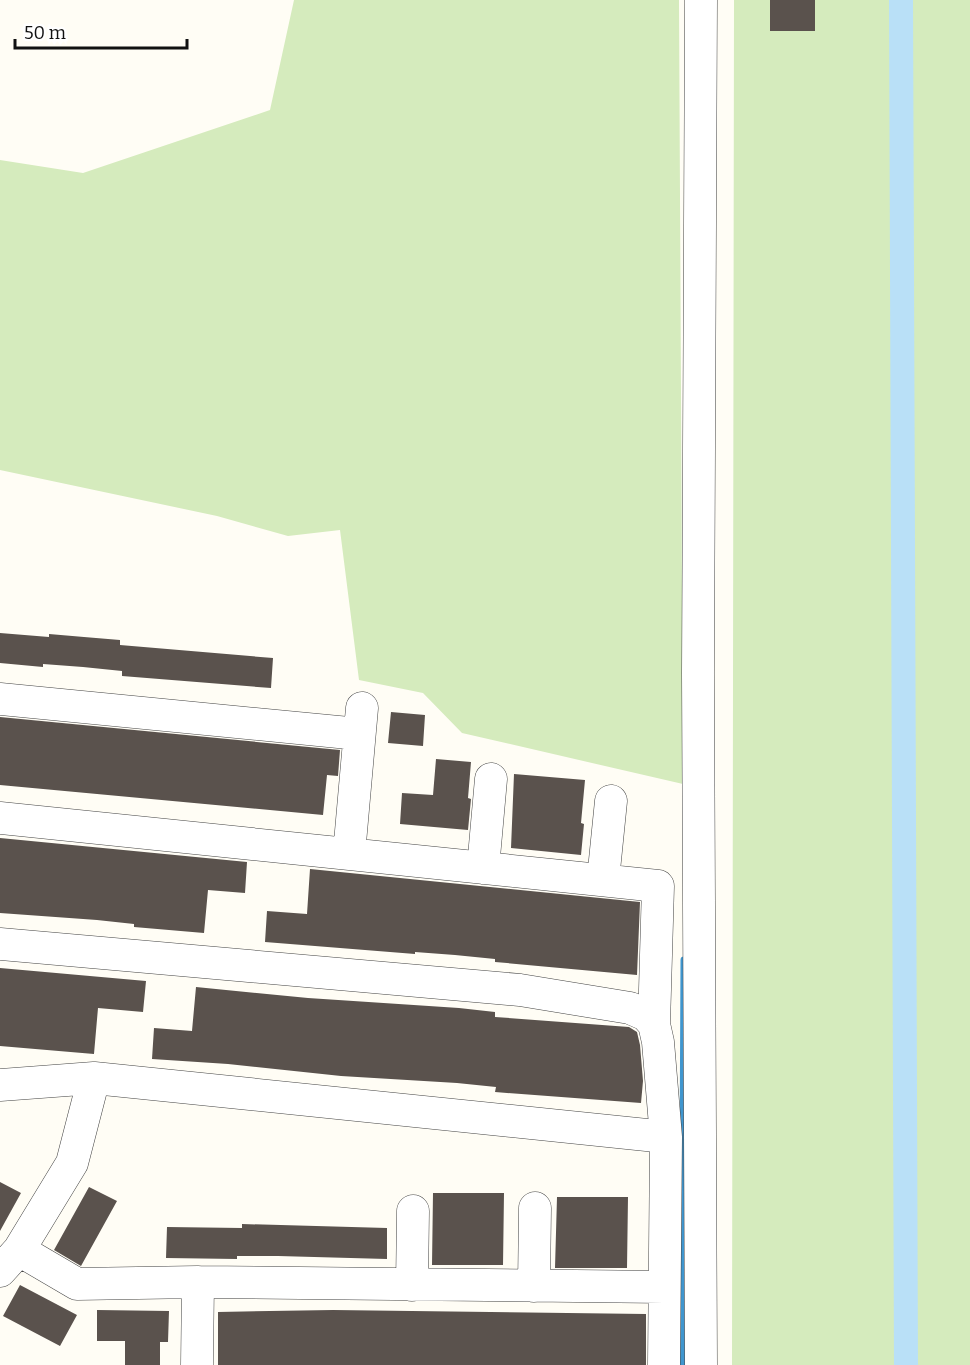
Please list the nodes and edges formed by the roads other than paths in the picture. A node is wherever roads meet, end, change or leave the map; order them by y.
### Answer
1 (701, 0) edge
2 (0, 699) edge
3 (492, 779) dead end
4 (611, 801) dead end
5 (0, 818) edge
6 (348, 854) junction
7 (483, 868) junction
8 (603, 880) junction
9 (0, 944) edge
10 (654, 1024) junction
11 (94, 1078) junction
12 (0, 1085) edge
13 (666, 1137) junction
14 (535, 1208) dead end
15 (413, 1211) dead end
16 (10, 1260) edge
17 (198, 1282) junction
18 (412, 1284) junction
19 (534, 1286) junction
20 (664, 1287) junction
21 (197, 1365) edge
22 (664, 1365) edge
23 (701, 1365) edge

1 - 23 street
2 - 6 street
3 - 7 street
4 - 8 street
5 - 6 street
6 - 7 street
7 - 8 street
8 - 10 street
9 - 10 street
10 - 13 street
11 - 12 street
11 - 13 street
11 - 16 street
13 - 20 street
14 - 19 street
15 - 18 street
16 - 17 street
17 - 18 street
17 - 21 street
18 - 19 street
19 - 20 street
20 - 22 street

